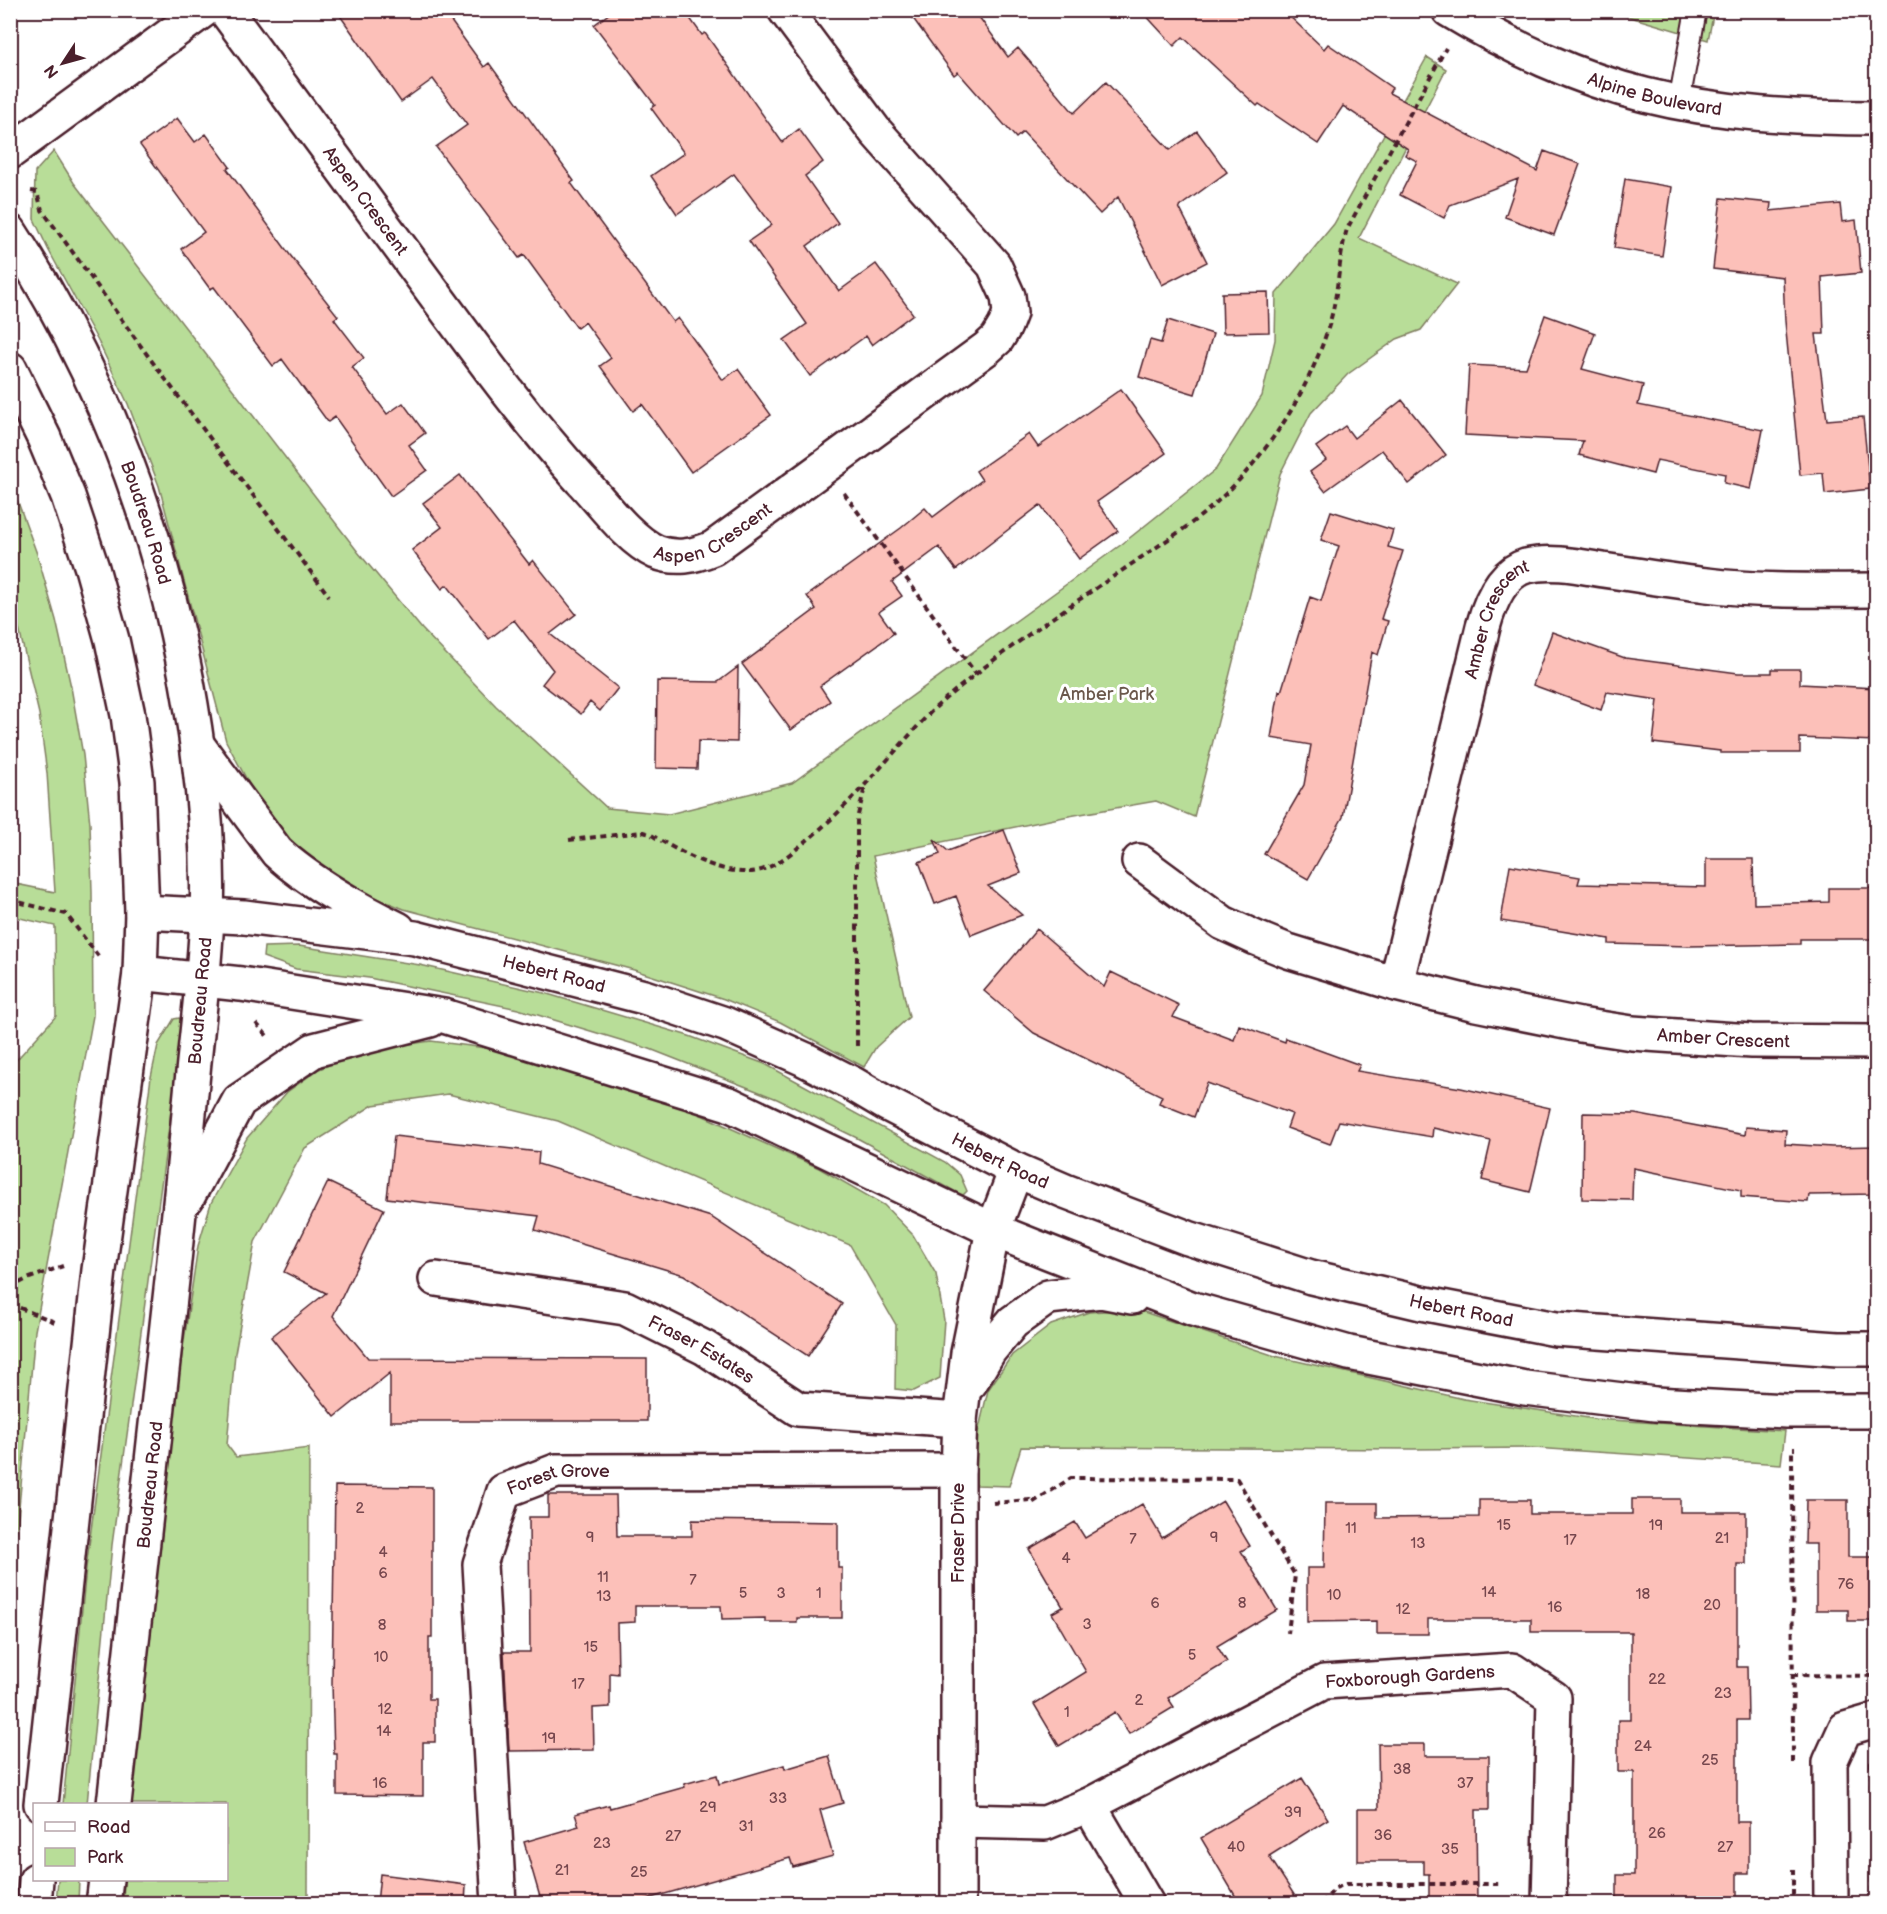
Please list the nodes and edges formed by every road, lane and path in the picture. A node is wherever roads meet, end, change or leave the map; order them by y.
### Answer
1 (204, 10) edge
2 (225, 10) edge
3 (785, 10) edge
4 (1449, 10) edge
5 (1696, 10) edge
6 (1449, 43) dead end
7 (1679, 102) junction
8 (1876, 118) edge
9 (10, 152) edge
10 (31, 191) dead end
11 (10, 232) edge
12 (10, 369) edge
13 (825, 466) junction
14 (1876, 590) edge
15 (329, 596) dead end
16 (976, 674) junction
17 (199, 747) junction
18 (865, 787) junction
19 (569, 840) dead end
20 (1139, 861) dead end
21 (10, 900) edge
22 (142, 912) junction
23 (207, 915) junction
24 (415, 938) junction
25 (99, 957) dead end
26 (140, 973) junction
27 (202, 979) junction
28 (1396, 984) junction
29 (444, 1016) junction
30 (249, 1018) dead end
31 (1876, 1042) edge
32 (275, 1045) dead end
33 (857, 1046) dead end
34 (1016, 1170) junction
35 (180, 1212) junction
36 (993, 1230) junction
37 (63, 1266) dead end
38 (436, 1280) dead end
39 (10, 1288) edge
40 (10, 1304) edge
41 (1193, 1309) junction
42 (55, 1322) dead end
43 (1876, 1349) edge
44 (962, 1407) junction
45 (1876, 1412) edge
46 (1792, 1449) dead end
47 (958, 1470) junction
48 (993, 1503) dead end
49 (1288, 1633) dead end
50 (1876, 1676) edge
51 (1876, 1720) edge
52 (1876, 1758) edge
53 (41, 1803) edge
54 (114, 1803) edge
55 (1089, 1805) junction
56 (958, 1821) junction
57 (36, 1881) edge
58 (106, 1881) edge
59 (1500, 1884) dead end
60 (34, 1904) edge
61 (103, 1904) edge
62 (499, 1904) edge
63 (958, 1904) edge
64 (1147, 1904) edge
65 (1322, 1904) edge
66 (1549, 1904) edge
67 (1831, 1904) edge
68 (1872, 1904) edge

1 - 9 main road
2 - 13 main road, Aspen Crescent
3 - 13 main road, Aspen Crescent
4 - 7 main road, Alpine Boulevard
5 - 7 lane
6 - 16 path
7 - 8 main road, Alpine Boulevard
10 - 15 path
11 - 17 main road, Boudreau Road
12 - 22 main road
13 - 16 path
14 - 28 main road, Amber Crescent
16 - 18 path
17 - 23 main road, Boudreau Road
17 - 24 main road
18 - 19 path
18 - 33 path
20 - 28 main road, Amber Crescent
21 - 25 path
22 - 23 main road, Hebert Road
22 - 26 main road
23 - 24 main road, Hebert Road
23 - 27 main road, Boudreau Road
24 - 34 main road, Hebert Road
26 - 27 main road
26 - 53 main road
27 - 29 main road
27 - 35 main road, Boudreau Road
28 - 31 main road, Amber Crescent
29 - 35 main road
29 - 36 main road
30 - 32 path
34 - 36 main road, Fraser Drive
34 - 43 main road, Hebert Road
35 - 54 main road, Boudreau Road
36 - 41 main road
36 - 44 main road, Fraser Drive
37 - 39 path
38 - 44 main road, Fraser Estates
40 - 42 path
41 - 44 main road
41 - 45 main road
44 - 47 main road, Fraser Drive
46 - 50 path
47 - 56 main road, Fraser Drive
47 - 62 main road, Forest Grove
48 - 49 path
51 - 67 main road
52 - 68 path
55 - 56 main road
55 - 64 main road
55 - 66 main road, Foxborough Gardens
56 - 63 main road, Fraser Drive
57 - 60 main road
58 - 61 main road
59 - 65 path

